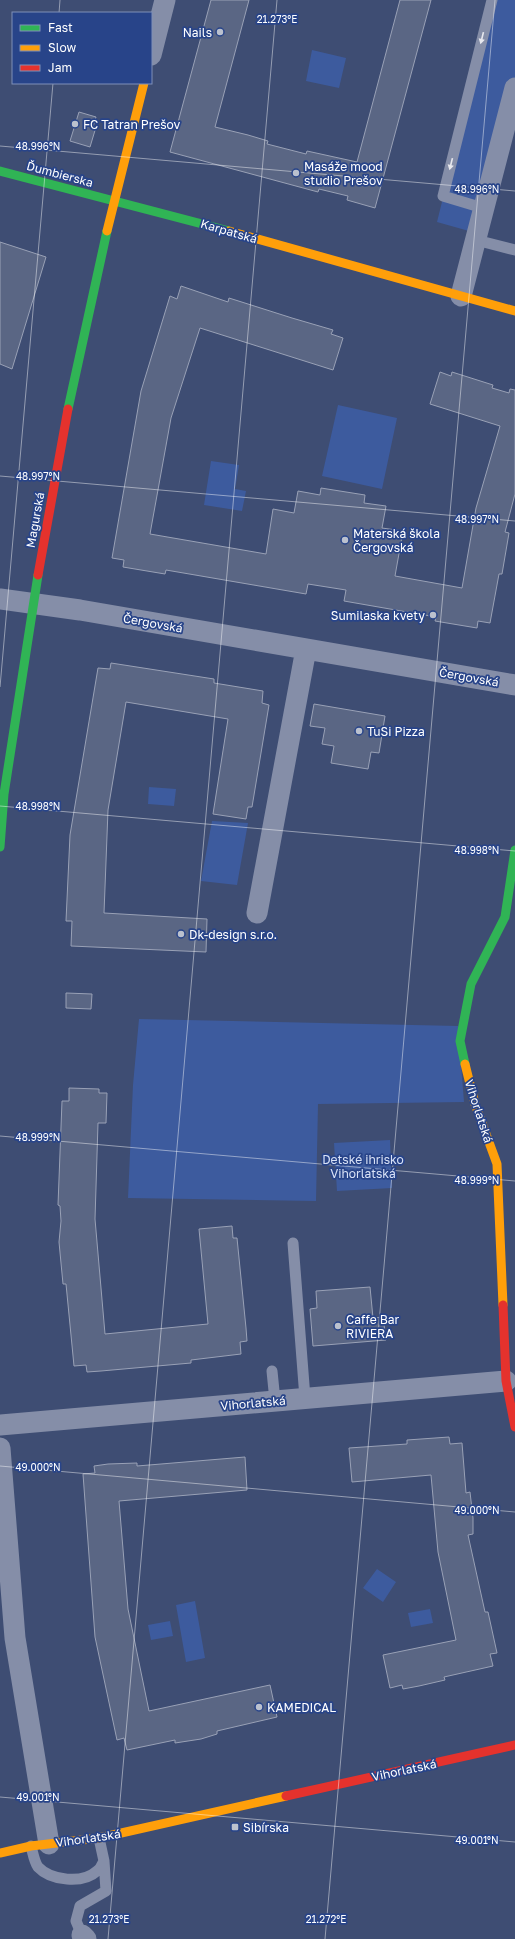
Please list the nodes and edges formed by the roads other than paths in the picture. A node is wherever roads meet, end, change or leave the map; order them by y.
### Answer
1 (165, 0) edge
2 (488, 1) edge
3 (152, 50) edge
4 (144, 84) edge
5 (515, 88) edge
6 (508, 140) edge
7 (0, 171) edge
8 (114, 201) junction
9 (483, 208) junction
10 (476, 240) junction
11 (515, 250) edge
12 (461, 296) junction
13 (515, 311) edge
14 (0, 599) edge
15 (33, 604) junction
16 (306, 649) junction
17 (515, 685) edge
18 (0, 848) edge
19 (515, 850) edge
20 (257, 913) dead end
21 (293, 1243) dead end
22 (272, 1371) dead end
23 (506, 1381) junction
24 (305, 1398) junction
25 (275, 1401) junction
26 (0, 1424) edge
27 (515, 1427) edge
28 (0, 1448) edge
29 (515, 1745) edge
30 (99, 1838) junction
31 (40, 1845) junction
32 (0, 1853) edge
33 (104, 1861) junction
34 (84, 1937) edge

1 - 3 street
2 -> 9 lane
4 - 8 street
5 - 6 street
6 - 9 street
7 - 8 street, Ďumbierska
8 - 12 street, Karpatská
8 - 15 street, Magurská
9 - 10 street
10 - 11 lane
10 - 12 street
12 - 13 street, Karpatská
14 - 15 street, Čergovská
15 - 16 street, Čergovská
15 - 18 street, Magurská
16 - 17 street, Čergovská
16 - 20 street
19 - 23 street, Vihorlatská
21 - 24 lane
22 - 25 lane
23 - 24 street, Vihorlatská
23 - 27 street, Vihorlatská
24 - 25 street, Vihorlatská
25 - 26 street, Vihorlatská
28 - 31 street, Vihorlatská
29 - 30 street, Vihorlatská
30 - 31 street, Vihorlatská
30 - 33 lane
31 - 32 street
31 - 33 lane
33 - 34 lane

